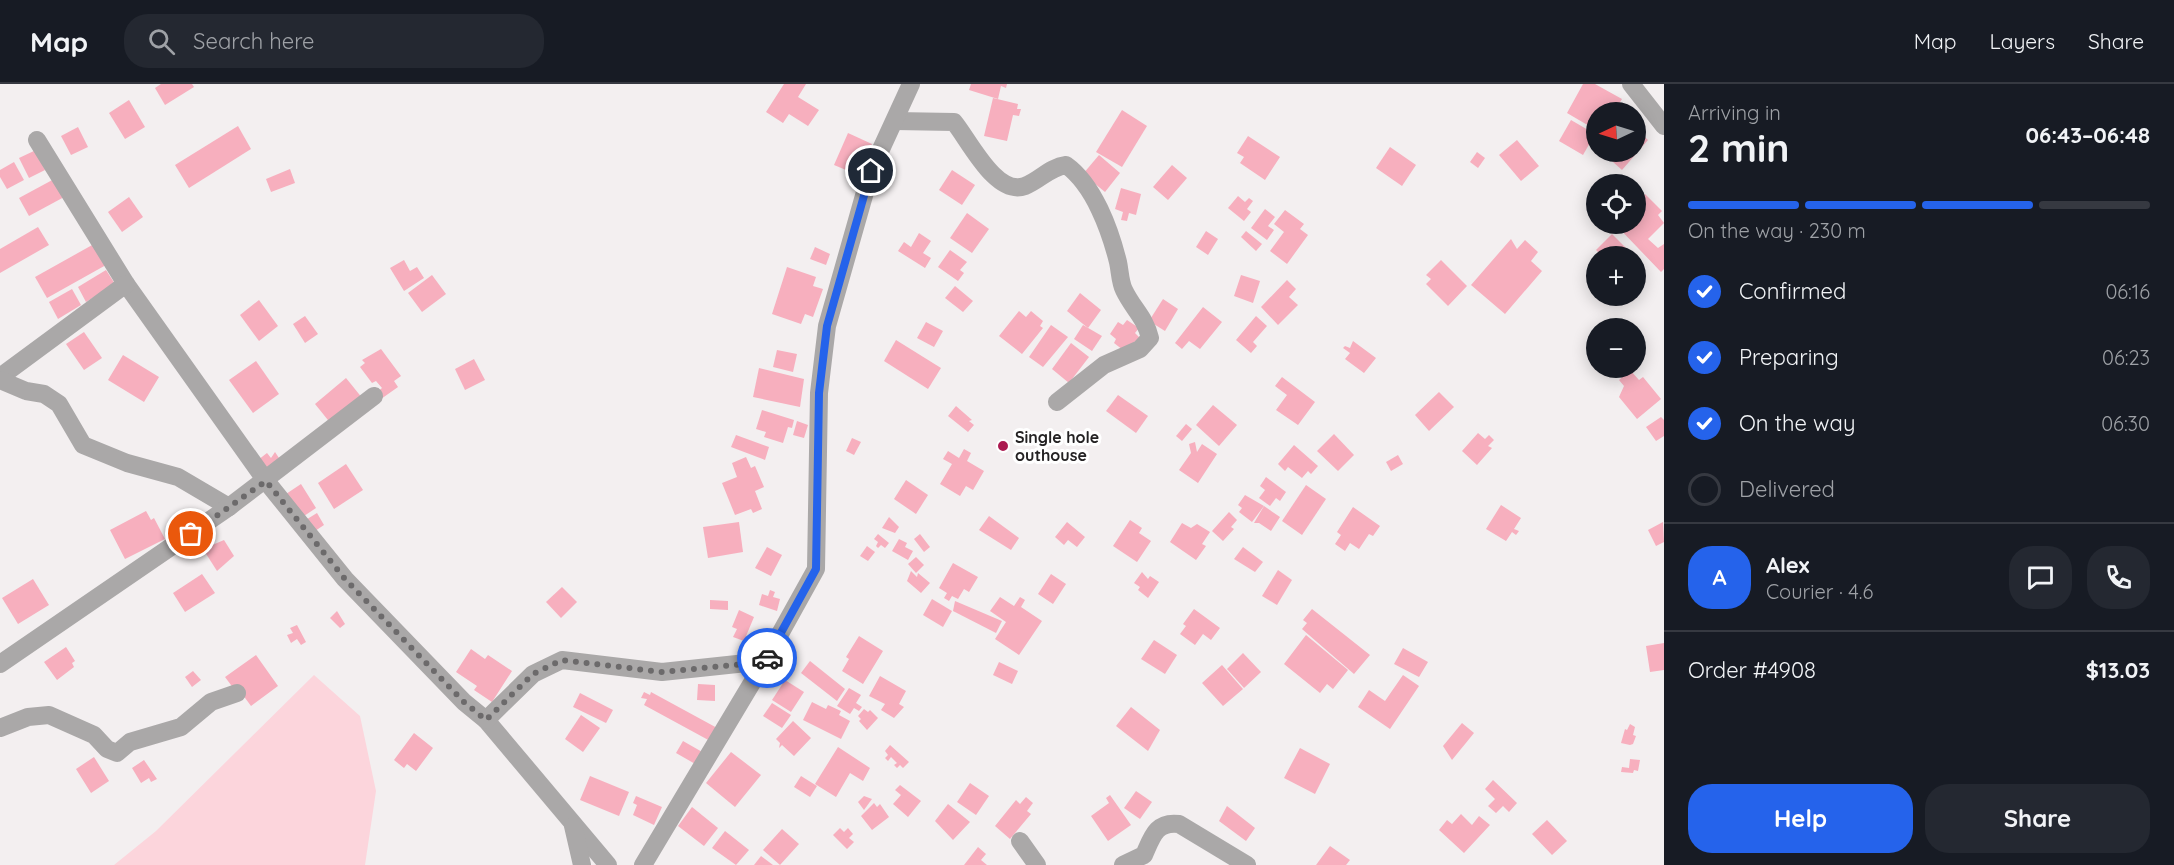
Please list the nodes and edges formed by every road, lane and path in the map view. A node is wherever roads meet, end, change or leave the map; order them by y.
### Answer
1 (911, 84) edge
2 (1631, 84) edge
3 (895, 121) junction
4 (1664, 126) edge
5 (37, 140) dead end
6 (126, 284) junction
7 (0, 379) edge
8 (374, 396) dead end
9 (1057, 402) dead end
10 (266, 481) junction
11 (230, 507) junction
12 (765, 662) junction
13 (0, 664) edge
14 (237, 693) dead end
15 (486, 720) junction
16 (0, 728) edge
17 (572, 823) junction
18 (1020, 841) dead end
19 (582, 865) edge
20 (608, 865) edge
21 (643, 865) edge
22 (1037, 865) edge
23 (1123, 865) edge
24 (1247, 865) edge

1 - 3 street
2 - 4 street
3 - 9 street
3 - 12 street
5 - 6 street
6 - 7 street
6 - 10 street
7 - 11 street
8 - 10 street
10 - 11 street
10 - 15 street
11 - 13 street
12 - 15 street
12 - 21 street
14 - 16 street
15 - 17 street
17 - 19 street
17 - 20 street
18 - 22 street
23 - 24 street

